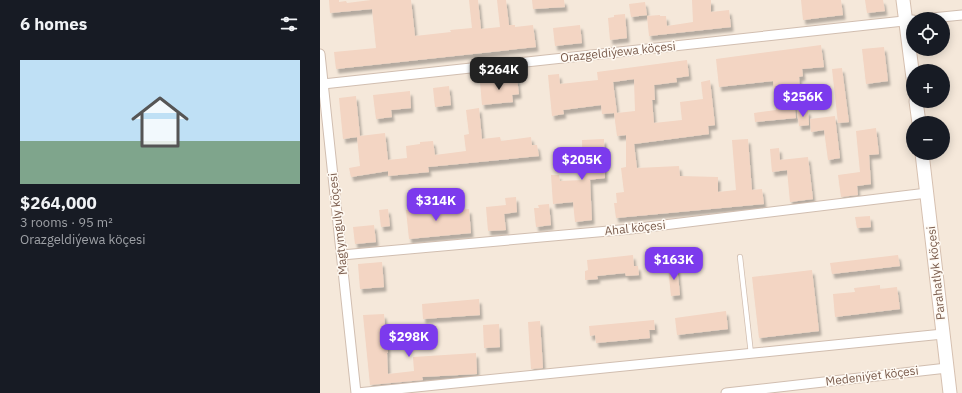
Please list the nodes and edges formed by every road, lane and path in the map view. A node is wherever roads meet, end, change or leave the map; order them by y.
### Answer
1 (903, 0) edge
2 (907, 12) edge
3 (962, 15) edge
4 (950, 16) edge
5 (906, 20) edge
6 (320, 54) edge
7 (322, 84) edge
8 (923, 160) edge
9 (927, 193) junction
10 (342, 255) junction
11 (740, 257) dead end
12 (943, 334) junction
13 (751, 354) junction
14 (946, 368) junction
15 (357, 393) edge
16 (726, 393) edge
17 (950, 393) edge

1 - 2 street
3 - 4 street
5 - 7 street, Orazgeldiýewa köçesi
6 - 7 street, Magtymguly köçesi
7 - 10 street, Magtymguly köçesi
8 - 9 street, Parahatlyk köçesi
9 - 10 street, Ahal köçesi
9 - 12 street, Parahatlyk köçesi
10 - 15 street, Magtymguly köçesi
11 - 13 lane
12 - 13 street
12 - 14 street, Parahatlyk köçesi
13 - 15 street
14 - 16 street, Medeniýet köçesi
14 - 17 street, Parahatlyk köçesi

